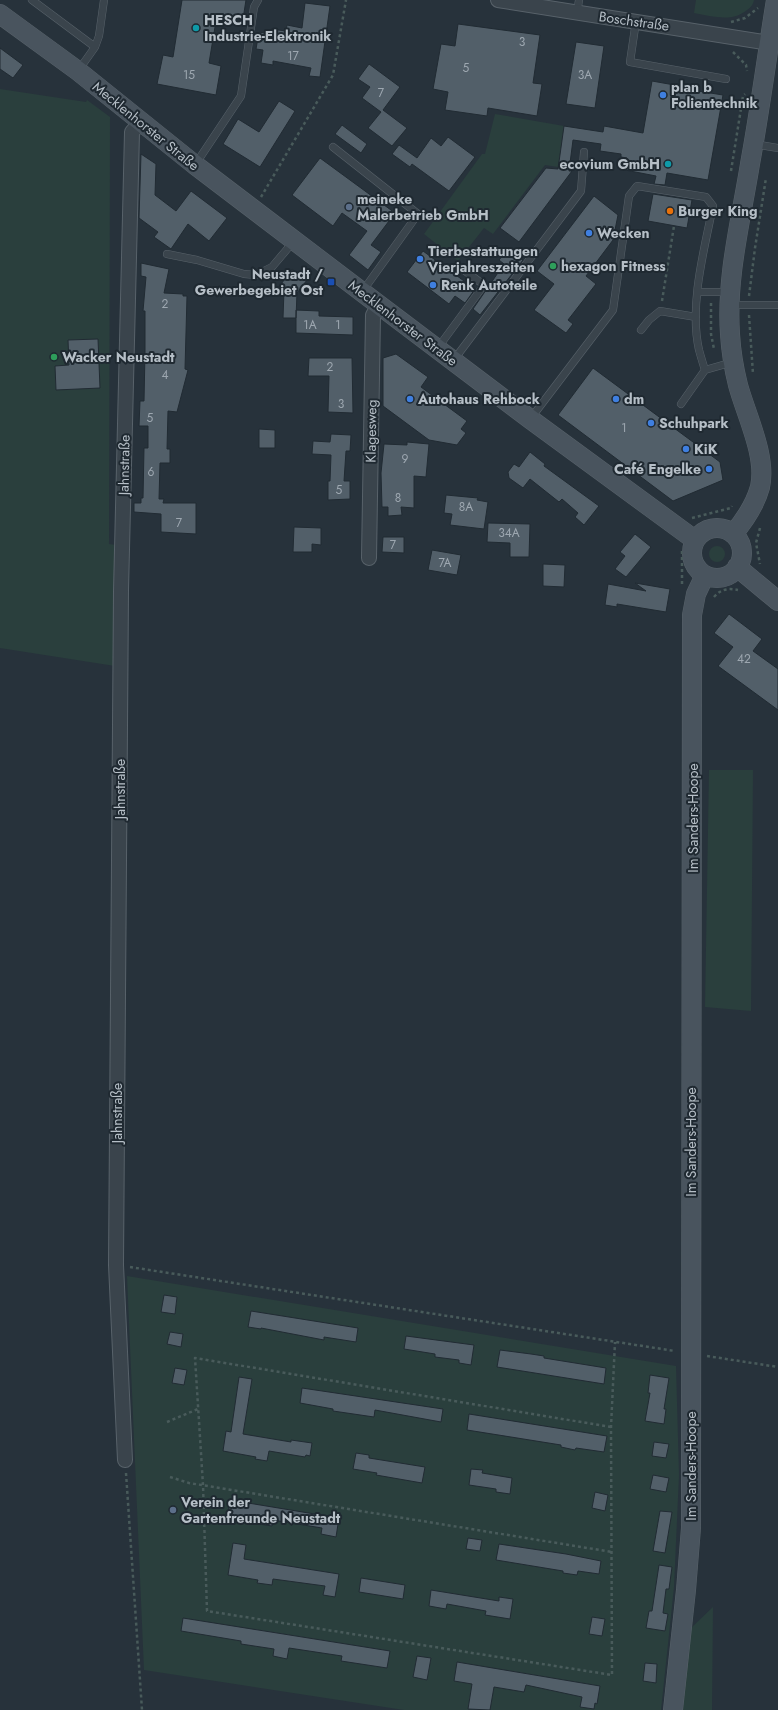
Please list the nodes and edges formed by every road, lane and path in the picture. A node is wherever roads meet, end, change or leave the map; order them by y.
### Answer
1 (32, 0) edge
2 (104, 0) edge
3 (258, 0) edge
4 (346, 0) edge
5 (498, 0) edge
6 (767, 2) edge
7 (578, 6) edge
8 (0, 14) edge
9 (636, 21) junction
10 (723, 34) junction
11 (769, 43) junction
12 (95, 47) junction
13 (78, 71) junction
14 (726, 79) dead end
15 (141, 122) junction
16 (754, 144) junction
17 (333, 147) dead end
18 (778, 148) edge
19 (584, 152) dead end
20 (195, 165) junction
21 (261, 198) dead end
22 (674, 226) dead end
23 (294, 241) junction
24 (167, 254) dead end
25 (461, 268) dead end
26 (362, 292) junction
27 (698, 292) junction
28 (729, 299) junction
29 (379, 305) junction
30 (778, 305) edge
31 (660, 311) junction
32 (696, 317) junction
33 (641, 330) dead end
34 (437, 349) junction
35 (453, 361) junction
36 (733, 362) junction
37 (706, 370) junction
38 (681, 404) dead end
39 (530, 419) junction
40 (731, 508) dead end
41 (690, 519) dead end
42 (759, 530) dead end
43 (733, 534) junction
44 (695, 540) junction
45 (368, 558) dead end
46 (761, 565) dead end
47 (737, 567) junction
48 (705, 575) junction
49 (741, 593) dead end
50 (696, 594) junction
51 (778, 601) edge
52 (116, 1265) junction
53 (198, 1409) junction
54 (167, 1422) dead end
55 (612, 1427) junction
56 (125, 1460) joint
57 (170, 1477) dead end
58 (204, 1485) junction
59 (612, 1552) junction
60 (142, 1710) edge
61 (674, 1710) edge

1 - 12 lane
2 - 12 lane
3 - 20 lane
4 - 21 path
5 - 7 street, Boschstraße
6 - 10 path
6 - 11 main road
7 - 9 street, Boschstraße
8 - 13 main road, Mecklenhorster Straße
9 - 10 street, Boschstraße
9 - 14 lane
10 - 11 street, Boschstraße
11 - 16 main road
12 - 13 lane
13 - 15 main road, Mecklenhorster Straße
15 - 20 main road, Mecklenhorster Straße
15 - 52 street, Jahnstraße
16 - 18 lane
16 - 28 main road
17 - 26 lane
19 - 35 lane
20 - 23 main road, Mecklenhorster Straße
22 - 31 path
23 - 24 lane
23 - 26 main road, Mecklenhorster Straße
25 - 34 lane
26 - 29 main road, Mecklenhorster Straße
27 - 28 lane
27 - 32 lane
27 - 39 lane
28 - 30 lane
28 - 36 main road
29 - 34 main road, Mecklenhorster Straße
29 - 45 street, Klagesweg
31 - 32 lane
31 - 33 lane
32 - 37 lane
34 - 35 main road, Mecklenhorster Straße
35 - 39 main road, Mecklenhorster Straße
36 - 37 lane
36 - 43 main road
37 - 38 lane
39 - 44 main road, Mecklenhorster Straße
40 - 41 path
42 - 46 path
43 - 44 main road
43 - 47 main road
44 - 48 main road
47 - 48 main road
47 - 51 main road
48 - 50 main road, Im Sanders-Hoope
49 - 50 path
50 - 61 main road, Im Sanders-Hoope
52 - 55 path
52 - 56 street, Jahnstraße
53 - 54 path
53 - 55 path
53 - 58 path
55 - 59 path
56 - 60 path
57 - 58 path
58 - 59 path
58 - 59 path

